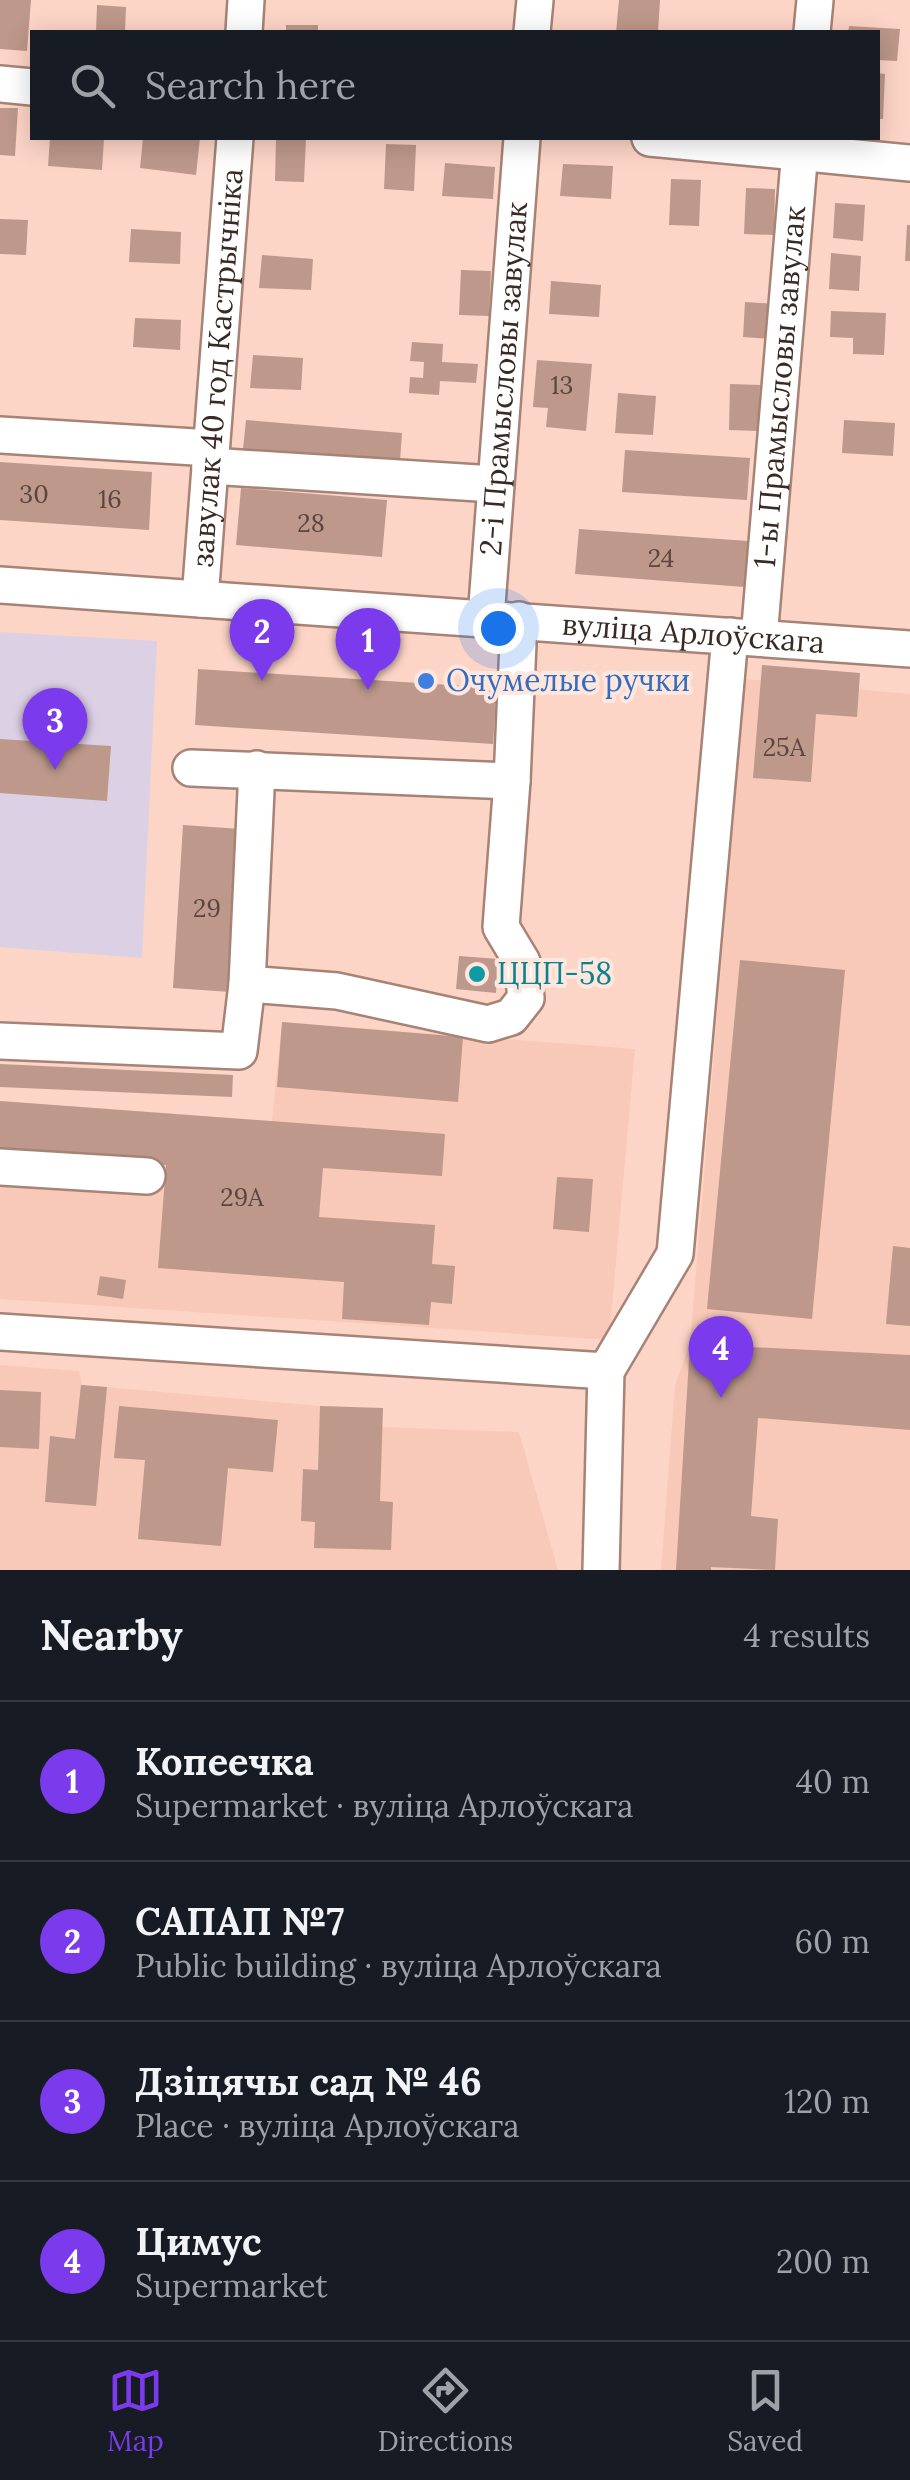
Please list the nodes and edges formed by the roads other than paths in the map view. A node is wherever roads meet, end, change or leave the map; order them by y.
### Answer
1 (246, 0) edge
2 (535, 0) edge
3 (815, 0) edge
4 (244, 30) edge
5 (532, 30) edge
6 (812, 30) edge
7 (0, 84) edge
8 (30, 87) edge
9 (235, 140) edge
10 (522, 140) edge
11 (700, 140) edge
12 (800, 144) edge
13 (910, 163) edge
14 (0, 436) edge
15 (211, 457) junction
16 (494, 484) junction
17 (0, 585) edge
18 (200, 598) junction
19 (502, 619) junction
20 (744, 637) junction
21 (910, 649) edge
22 (191, 768) dead end
23 (257, 769) junction
24 (512, 781) junction
25 (246, 984) junction
26 (0, 1041) edge
27 (0, 1167) edge
28 (147, 1176) dead end
29 (0, 1332) edge
30 (606, 1372) junction
31 (600, 1570) edge

1 - 4 street
2 - 5 street
3 - 6 street
7 - 8 street
9 - 15 street, завулак 40 год Кастрычніка
10 - 16 street, 2-і Прамысловы завулак
11 - 12 street
12 - 13 street
12 - 20 street, 1-ы Прамысловы завулак
14 - 15 street
15 - 16 street
15 - 18 street, завулак 40 год Кастрычніка
16 - 19 street, 2-і Прамысловы завулак
17 - 18 street, вуліца Арлоўскага
18 - 19 street, вуліца Арлоўскага
19 - 20 street, вуліца Арлоўскага
19 - 24 street, 2-і Прамысловы завулак
20 - 21 street, вуліца Арлоўскага
20 - 30 street, 1-ы Прамысловы завулак
22 - 23 street
23 - 24 street
23 - 25 street
24 - 25 street, 2-і Прамысловы завулак
25 - 26 street
27 - 28 street
29 - 30 street
30 - 31 street

